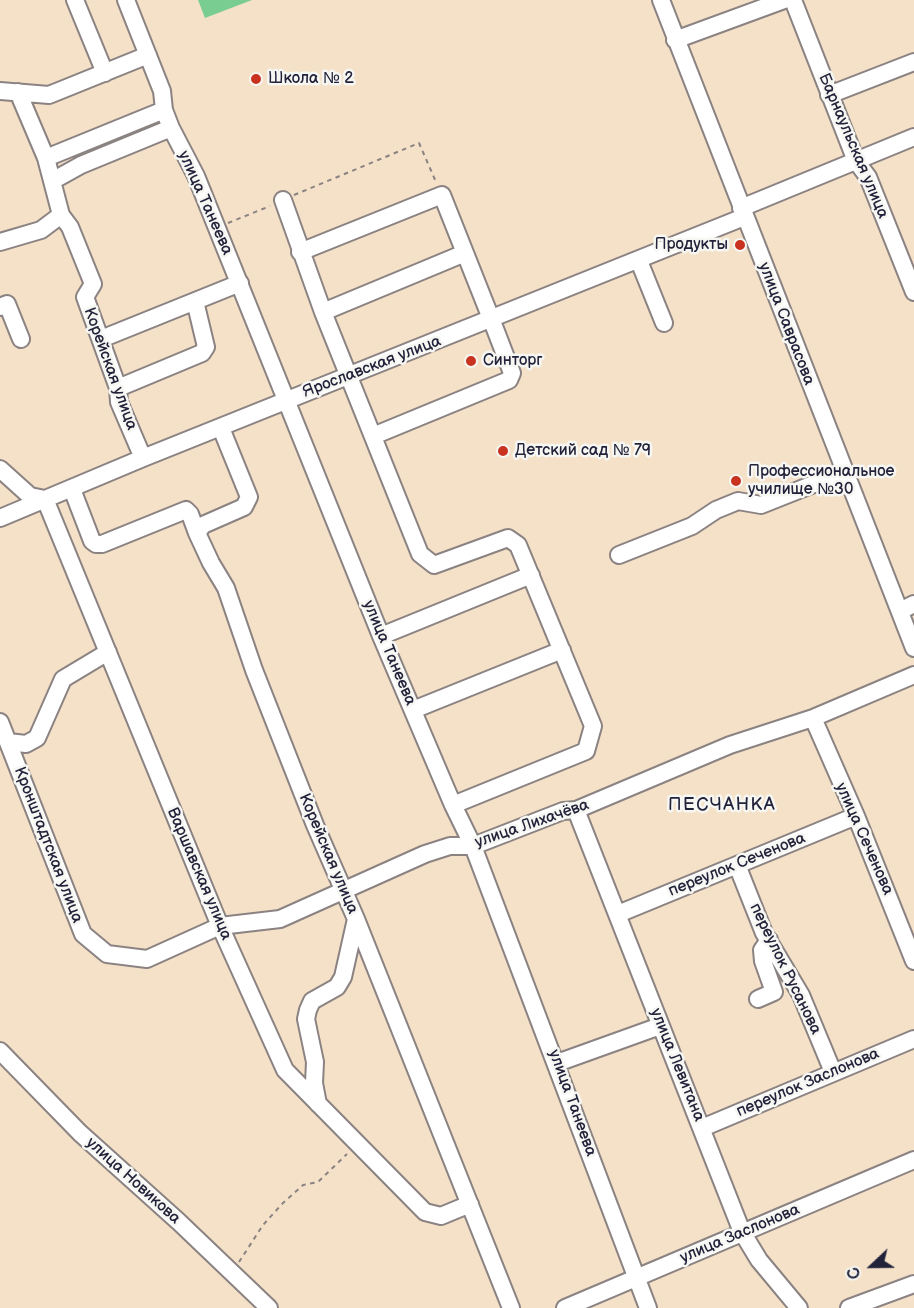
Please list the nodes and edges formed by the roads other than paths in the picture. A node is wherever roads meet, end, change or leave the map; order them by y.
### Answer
1 (75, 0) edge
2 (126, 0) edge
3 (661, 0) edge
4 (784, 0) edge
5 (793, 0) edge
6 (675, 40) junction
7 (148, 55) junction
8 (914, 62) edge
9 (105, 73) junction
10 (0, 91) edge
11 (18, 92) junction
12 (829, 95) junction
13 (164, 110) junction
14 (171, 128) junction
15 (914, 137) edge
16 (46, 158) junction
17 (856, 161) junction
18 (54, 180) junction
19 (283, 200) road end
20 (742, 213) junction
21 (61, 215) junction
22 (0, 243) edge
23 (300, 252) junction
24 (465, 253) junction
25 (639, 261) junction
26 (240, 283) junction
27 (914, 292) edge
28 (195, 301) junction
29 (0, 307) edge
30 (323, 312) junction
31 (492, 321) junction
32 (664, 323) dead end
33 (21, 339) dead end
34 (101, 339) junction
35 (349, 376) junction
36 (118, 388) junction
37 (288, 400) junction
38 (221, 428) junction
39 (373, 436) junction
40 (143, 458) junction
41 (0, 469) edge
42 (844, 472) junction
43 (72, 489) junction
44 (45, 499) junction
45 (0, 518) edge
46 (197, 532) junction
47 (619, 555) dead end
48 (531, 574) junction
49 (907, 607) edge
50 (381, 636) junction
51 (914, 648) edge
52 (562, 650) junction
53 (108, 652) junction
54 (914, 675) edge
55 (412, 710) junction
56 (813, 718) junction
57 (0, 722) edge
58 (8, 742) junction
59 (453, 805) junction
60 (576, 810) junction
61 (856, 816) junction
62 (473, 846) junction
63 (737, 865) junction
64 (345, 892) junction
65 (618, 914) junction
66 (356, 919) junction
67 (220, 926) junction
68 (83, 934) joint
69 (769, 940) junction
70 (914, 962) edge
71 (758, 999) dead end
72 (660, 1026) junction
73 (914, 1039) edge
74 (0, 1051) edge
75 (557, 1063) junction
76 (833, 1072) junction
77 (318, 1104) junction
78 (702, 1128) junction
79 (914, 1160) edge
80 (470, 1204) junction
81 (742, 1232) junction
82 (637, 1278) junction
83 (914, 1284) edge
84 (269, 1308) edge
85 (512, 1308) edge
86 (565, 1308) edge
87 (648, 1308) edge
88 (798, 1308) edge
89 (849, 1308) edge

1 - 9 street
2 - 7 street, улица Танеева
3 - 6 street, улица Саврасова
4 - 6 street
5 - 12 street, Барнаульская улица
6 - 20 street, улица Саврасова
7 - 9 street
7 - 13 street, улица Танеева
8 - 12 street
9 - 11 street
10 - 11 street
11 - 16 street, Корейская улица
12 - 17 street, Барнаульская улица
13 - 14 street, улица Танеева
13 - 16 street
14 - 18 street
14 - 26 street, улица Танеева
15 - 17 street, Ярославская улица
16 - 18 street, Корейская улица
17 - 20 street, Ярославская улица
17 - 27 street, Барнаульская улица
18 - 21 street, Корейская улица
19 - 23 street
20 - 25 street, Ярославская улица
20 - 42 street, улица Саврасова
21 - 22 street
21 - 34 street, Корейская улица
23 - 24 street
23 - 30 street
24 - 30 street
24 - 31 street
25 - 31 street, Ярославская улица
25 - 32 street
26 - 28 street
26 - 37 street, улица Танеева
28 - 34 street
28 - 36 street
29 - 33 street
30 - 35 street
31 - 35 street, Ярославская улица
31 - 39 street
34 - 36 street, Корейская улица
35 - 37 street, Ярославская улица
35 - 39 street
36 - 40 street, Корейская улица
37 - 38 street, Ярославская улица
37 - 50 street, улица Танеева
38 - 40 street, Ярославская улица
38 - 46 street
39 - 48 street
40 - 43 street, Ярославская улица
41 - 44 street
42 - 47 street
42 - 49 street, улица Саврасова
43 - 44 street, Ярославская улица
43 - 46 street, Корейская улица
44 - 45 street, Ярославская улица
44 - 53 street, Варшавская улица
46 - 64 street, Корейская улица
48 - 50 street
48 - 52 street
49 - 51 street, улица Саврасова
50 - 55 street, улица Танеева
52 - 55 street
52 - 59 street
53 - 58 street
53 - 67 street, Варшавская улица
54 - 56 street, улица Лихачёва
55 - 59 street, улица Танеева
56 - 60 street, улица Лихачёва
56 - 61 street, улица Сеченова
57 - 58 street, Кронштадтская улица
58 - 68 street, Кронштадтская улица
59 - 62 street, улица Танеева
60 - 62 street, улица Лихачёва
60 - 65 street, улица Левитана
61 - 63 street, переулок Сеченова
61 - 70 street, улица Сеченова
62 - 64 street, улица Лихачёва
62 - 75 street, улица Танеева
63 - 65 street, переулок Сеченова
63 - 69 street, переулок Русанова
64 - 66 street, Корейская улица
64 - 67 street, улица Лихачёва
65 - 72 street, улица Левитана
66 - 77 street
66 - 80 street, Корейская улица
67 - 68 street, улица Лихачёва
67 - 77 street, Варшавская улица
69 - 71 street
69 - 76 street, переулок Русанова
72 - 75 street
72 - 78 street, улица Левитана
73 - 76 street, переулок Заслонова
74 - 84 street, улица Новикова
75 - 82 street, улица Танеева
76 - 78 street, переулок Заслонова
77 - 80 street, Варшавская улица
78 - 81 street, улица Левитана
79 - 81 street, улица Заслонова
80 - 85 street, Корейская улица
81 - 82 street, улица Заслонова
81 - 88 street, улица Левитана
82 - 86 street, улица Заслонова
82 - 87 street, улица Танеева
83 - 89 street

